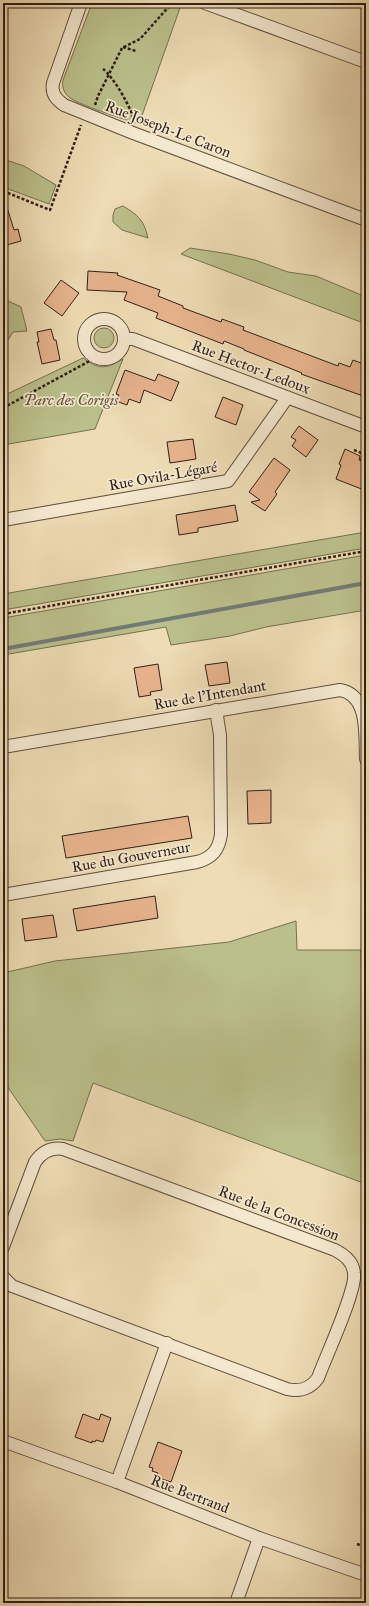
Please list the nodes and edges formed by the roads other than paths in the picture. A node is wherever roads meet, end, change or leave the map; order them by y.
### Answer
1 (81, 3) edge
2 (205, 3) edge
3 (366, 62) edge
4 (366, 220) edge
5 (124, 339) junction
6 (287, 398) junction
7 (366, 427) edge
8 (3, 520) edge
9 (216, 710) junction
10 (3, 747) edge
11 (366, 759) edge
12 (3, 895) edge
13 (3, 1247) edge
14 (3, 1277) edge
15 (166, 1343) junction
16 (3, 1441) edge
17 (117, 1482) junction
18 (259, 1538) junction
19 (366, 1575) edge
20 (236, 1603) edge

1 - 4 street, Rue Joseph-Le Caron
2 - 3 street
5 - 5 street
5 - 6 street, Rue Hector-Ledoux
6 - 7 street, Rue Hector-Ledoux
6 - 8 street, Rue Ovila-Légaré
9 - 10 street, Rue de l'Intendant
9 - 11 street, Rue de l'Intendant
9 - 12 street, Rue du Gouverneur
13 - 15 street, Rue de la Concession
14 - 15 street, Rue de la Concession
15 - 17 street
16 - 17 street, Rue Bertrand
17 - 18 street, Rue Bertrand
18 - 19 street, Rue Bertrand
18 - 20 street

